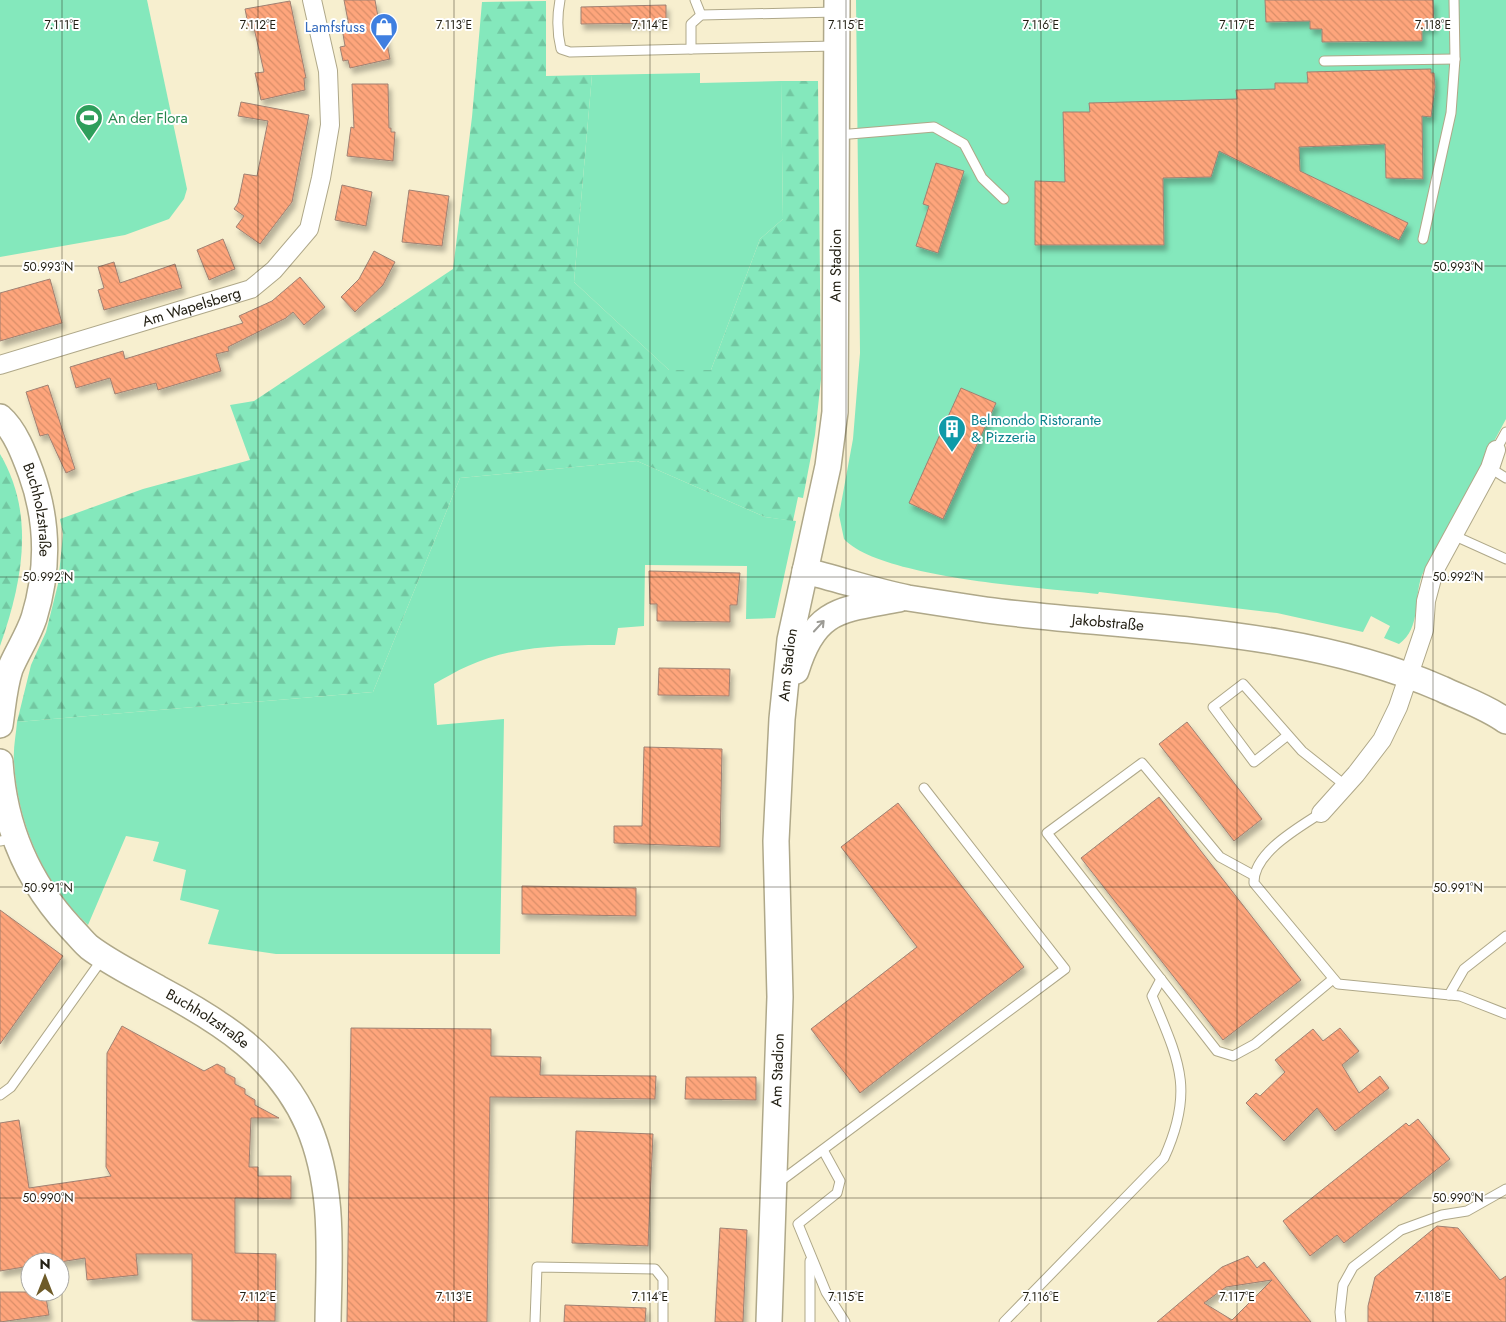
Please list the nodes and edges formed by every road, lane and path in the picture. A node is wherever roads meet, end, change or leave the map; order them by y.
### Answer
1 (312, 0) edge
2 (560, 0) edge
3 (695, 0) edge
4 (1454, 0) edge
5 (836, 4) edge
6 (700, 15) junction
7 (837, 46) junction
8 (691, 49) junction
9 (1456, 58) junction
10 (1324, 61) dead end
11 (837, 136) junction
12 (1004, 199) dead end
13 (1423, 240) dead end
14 (0, 365) edge
15 (0, 417) edge
16 (1506, 432) edge
17 (1496, 450) joint
18 (1490, 468) junction
19 (1506, 478) edge
20 (1455, 536) junction
21 (1506, 559) edge
22 (805, 571) junction
23 (906, 597) junction
24 (1410, 675) junction
25 (782, 719) junction
26 (1504, 720) edge
27 (0, 725) edge
28 (1288, 734) junction
29 (0, 762) edge
30 (1346, 786) junction
31 (924, 788) dead end
32 (1321, 813) joint
33 (6, 833) edge
34 (1253, 876) junction
35 (1506, 936) edge
36 (104, 957) junction
37 (1161, 979) junction
38 (1334, 979) junction
39 (1449, 995) junction
40 (1506, 1014) edge
41 (0, 1095) edge
42 (823, 1150) junction
43 (774, 1186) junction
44 (1506, 1189) edge
45 (810, 1259) junction
46 (328, 1322) edge
47 (534, 1322) edge
48 (663, 1322) edge
49 (769, 1322) edge
50 (810, 1322) edge
51 (845, 1322) edge
52 (1004, 1322) edge
53 (1341, 1322) edge

1 - 14 street, Am Wapelsberg
2 - 8 lane
3 - 6 lane
4 - 9 lane
5 - 6 lane
5 - 7 street, Am Stadion
6 - 8 lane
7 - 8 lane
7 - 11 street, Am Stadion
9 - 10 lane
9 - 13 lane
11 - 12 lane
11 - 22 street, Am Stadion
15 - 27 street, Buchholzstraße
16 - 17 lane
17 - 18 street
18 - 19 lane
18 - 20 street
20 - 21 lane
20 - 24 street
22 - 23 street, Jakobstraße
22 - 25 street, Am Stadion
23 - 24 street, Jakobstraße
25 -> 23 street
24 - 26 street, Jakobstraße
24 - 30 street
25 - 43 street, Am Stadion
28 - 28 lane
28 - 30 lane
29 - 33 street, Buchholzstraße
30 - 32 street
31 - 42 lane
32 - 34 lane
33 - 36 street, Buchholzstraße
34 - 37 lane
34 - 38 lane
35 - 39 lane
36 - 41 lane
36 - 46 street, Buchholzstraße
37 - 38 lane
37 - 52 lane
38 - 39 lane
39 - 40 lane
42 - 43 lane
42 - 45 lane
43 - 49 street, Am Stadion
44 - 53 lane
45 - 50 lane
45 - 51 lane
47 - 48 lane

